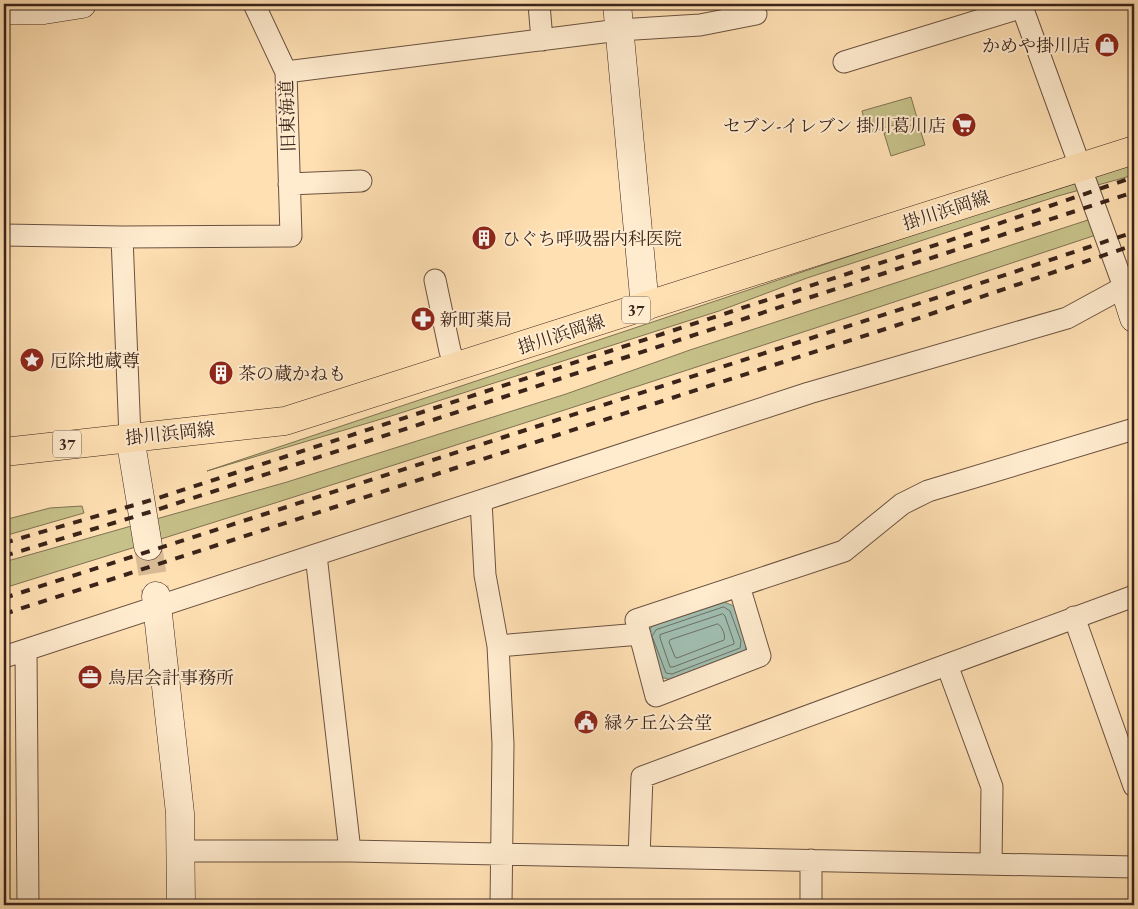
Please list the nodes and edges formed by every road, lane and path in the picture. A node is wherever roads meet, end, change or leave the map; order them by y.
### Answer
1 (254, 4) edge
2 (539, 4) edge
3 (68, 5) edge
4 (1022, 5) edge
5 (4, 10) edge
6 (756, 14) dead end
7 (618, 17) edge
8 (542, 40) junction
9 (844, 62) dead end
10 (286, 72) junction
11 (1134, 150) edge
12 (1080, 167) junction
13 (361, 180) dead end
14 (289, 184) junction
15 (4, 234) edge
16 (122, 237) junction
17 (435, 280) dead end
18 (1129, 285) edge
19 (645, 307) junction
20 (1134, 318) edge
21 (456, 367) junction
22 (1134, 429) edge
23 (130, 437) junction
24 (4, 452) edge
25 (481, 501) junction
26 (148, 546) tunnel mouth
27 (316, 555) junction
28 (739, 586) junction
29 (1134, 596) edge
30 (157, 602) junction
31 (1074, 617) junction
32 (640, 634) junction
33 (498, 646) junction
34 (26, 650) junction
35 (4, 657) edge
36 (947, 665) junction
37 (1134, 786) edge
38 (181, 851) junction
39 (350, 851) junction
40 (502, 854) junction
41 (639, 857) junction
42 (811, 860) junction
43 (992, 864) junction
44 (1134, 867) edge
45 (28, 901) edge
46 (181, 905) edge
47 (502, 905) edge
48 (811, 905) edge

1 - 10 street
2 - 8 street
3 - 5 street
4 - 9 street
4 - 12 street
6 - 7 street, 旧東海道
7 - 8 street, 旧東海道
7 - 19 street
8 - 10 street, 旧東海道
10 - 14 street, 旧東海道
11 - 12 main road, 掛川浜岡線 / 37
12 - 18 street
12 - 19 main road, 掛川浜岡線 / 37
13 - 14 street
14 - 16 street, 旧東海道
15 - 16 street, 旧東海道
16 - 23 street
17 - 21 street
18 - 20 street
18 - 25 street
19 - 21 main road, 掛川浜岡線 / 37
21 - 23 main road, 掛川浜岡線 / 37
22 - 28 street
23 - 24 main road, 掛川浜岡線 / 37
23 - 26 street
25 - 27 street
25 - 33 street
27 - 30 street
27 - 39 street
28 - 32 street
28 - 32 street
29 - 31 street
30 - 34 street
30 - 38 street
31 - 36 street
31 - 37 street
32 - 33 street
33 - 40 street
34 - 35 street
34 - 45 street
36 - 41 street
36 - 43 street
38 - 39 street
38 - 46 street
39 - 40 street
40 - 41 street
40 - 47 street
41 - 42 street
42 - 43 street
42 - 48 street
43 - 44 street

